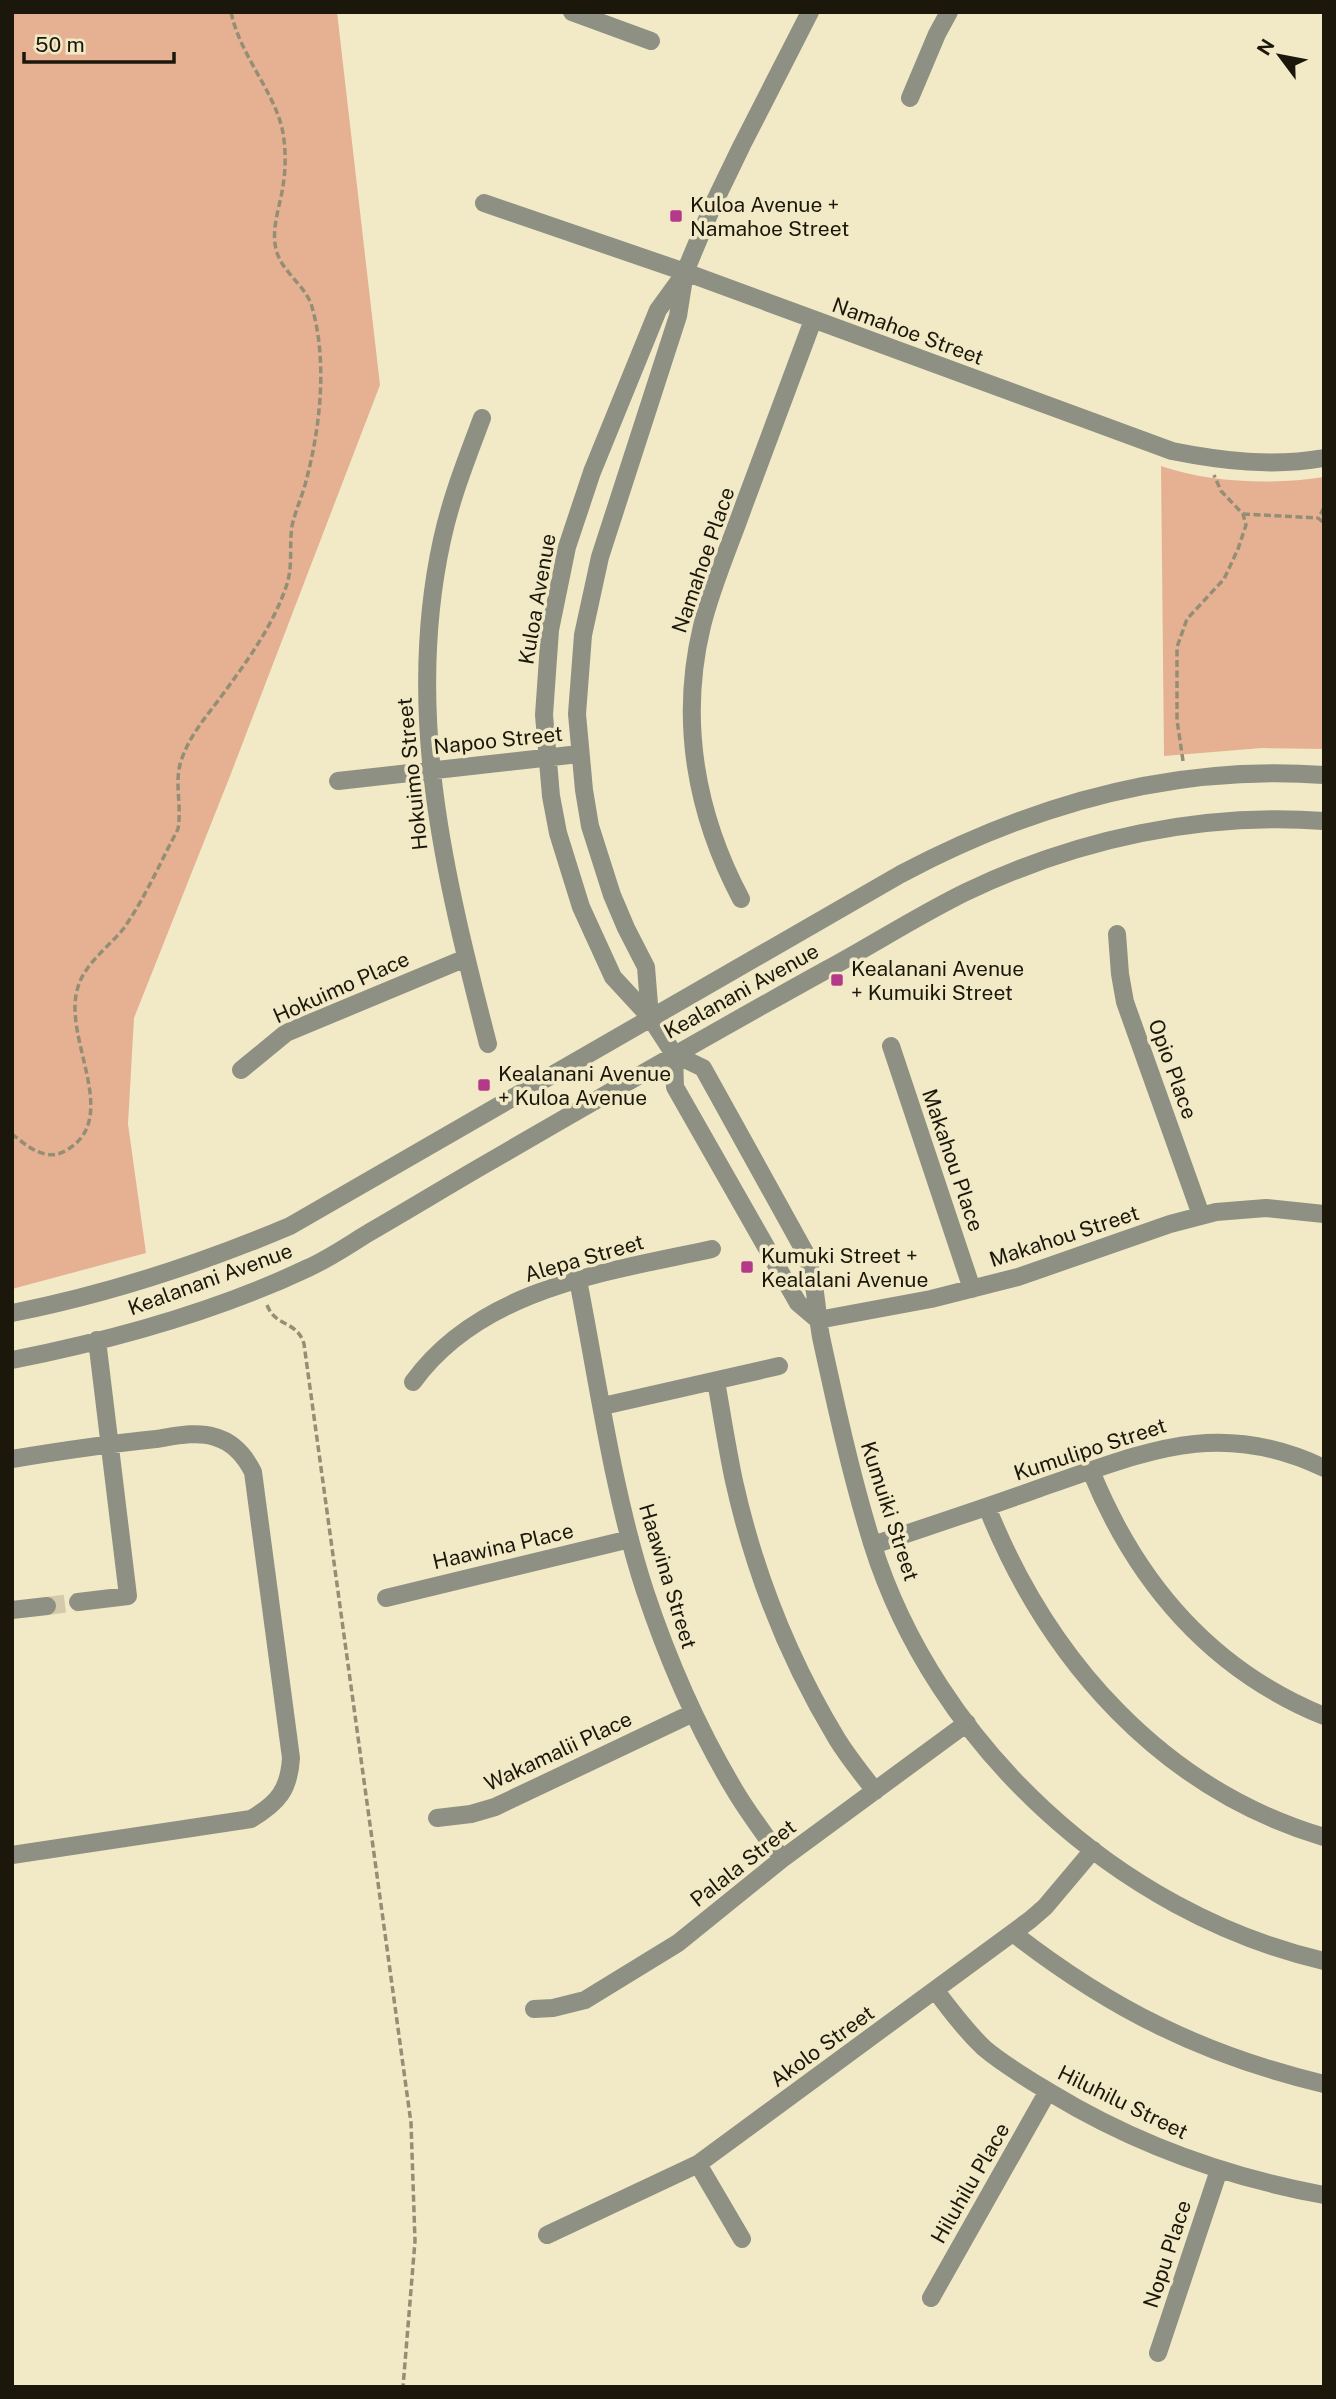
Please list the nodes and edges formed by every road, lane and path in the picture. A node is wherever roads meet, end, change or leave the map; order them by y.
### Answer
1 (231, 12) edge
2 (572, 12) edge
3 (810, 12) edge
4 (949, 12) edge
5 (652, 41) dead end
6 (910, 98) dead end
7 (484, 203) dead end
8 (685, 272) junction
9 (813, 320) junction
10 (482, 418) dead end
11 (1206, 458) junction
12 (1324, 458) edge
13 (1324, 508) edge
14 (1243, 514) junction
15 (1318, 518) junction
16 (1324, 523) edge
17 (579, 754) junction
18 (546, 757) junction
19 (430, 769) junction
20 (1324, 775) edge
21 (1185, 779) junction
22 (338, 782) dead end
23 (1324, 821) edge
24 (741, 899) dead end
25 (1117, 934) dead end
26 (466, 958) junction
27 (650, 1017) junction
28 (488, 1044) dead end
29 (891, 1046) dead end
30 (674, 1054) junction
31 (241, 1070) dead end
32 (12, 1134) edge
33 (1324, 1214) edge
34 (1201, 1215) junction
35 (712, 1249) dead end
36 (578, 1280) junction
37 (260, 1288) junction
38 (972, 1289) junction
39 (12, 1313) edge
40 (818, 1320) junction
41 (97, 1340) junction
42 (12, 1360) edge
43 (779, 1366) dead end
44 (716, 1381) junction
45 (413, 1382) dead end
46 (603, 1406) junction
47 (110, 1444) junction
48 (12, 1459) edge
49 (1324, 1468) edge
50 (1091, 1471) junction
51 (987, 1507) junction
52 (630, 1539) junction
53 (873, 1545) junction
54 (386, 1598) dead end
55 (78, 1602) tunnel mouth
56 (47, 1606) tunnel mouth
57 (12, 1610) edge
58 (693, 1713) junction
59 (1324, 1716) edge
60 (967, 1723) junction
61 (875, 1791) junction
62 (438, 1818) dead end
63 (1324, 1837) edge
64 (1093, 1850) junction
65 (12, 1855) edge
66 (782, 1859) junction
67 (1013, 1933) junction
68 (1324, 1961) edge
69 (936, 1991) junction
70 (534, 2009) dead end
71 (1324, 2084) edge
72 (1048, 2091) junction
73 (698, 2164) junction
74 (1219, 2170) junction
75 (1324, 2195) edge
76 (547, 2235) dead end
77 (742, 2239) dead end
78 (931, 2298) dead end
79 (1158, 2353) dead end
80 (403, 2387) edge

1 - 32 path
2 - 5 street
3 - 8 street, Kuloa Avenue
4 - 6 street
7 - 8 street, Namahoe Street
8 - 9 street, Namahoe Street
8 - 17 street, Kuloa Avenue
8 - 18 street, Kuloa Avenue
9 - 11 street, Namahoe Street
9 - 24 street, Namahoe Place
10 - 19 street, Hokuimo Street
11 - 12 street, Namahoe Street
11 - 14 path
13 - 15 path
14 - 15 path
14 - 21 path
15 - 16 path
17 - 18 street, Napoo Street
17 - 27 street, Kuloa Avenue
18 - 19 street, Napoo Street
18 - 27 street, Kuloa Avenue
19 - 22 street, Napoo Street
19 - 26 street, Hokuimo Street
20 - 21 street, Kealanani Avenue
21 - 27 street, Kealanani Avenue
23 - 30 street, Kealanani Avenue
25 - 34 street, Opio Place
26 - 28 street, Hokuimo Street
26 - 31 street, Hokuimo Place
27 - 30 street, Kuloa Avenue
27 - 39 street, Kealanani Avenue
29 - 38 street, Makahou Place
30 - 37 street, Kealanani Avenue
30 - 40 street
30 - 40 street, Kumuiki Street
33 - 34 street, Makahou Street
34 - 38 street, Makahou Street
35 - 36 street, Alepa Street
36 - 45 street, Alepa Street
36 - 46 street, Haawina Street
37 - 41 street, Kealanani Avenue
37 - 80 path
38 - 40 street, Makahou Street
40 - 53 street, Kumuiki Street
41 - 42 street, Kealanani Avenue
41 - 47 street
43 - 44 street
44 - 46 street
44 - 61 street
46 - 52 street, Haawina Street
47 - 48 street
47 - 55 street
47 - 65 street
49 - 50 street, Kumulipo Street
50 - 51 street, Kumulipo Street
50 - 59 street
51 - 53 street, Kumulipo Street
51 - 63 street
52 - 54 street, Haawina Place
52 - 58 street, Haawina Street
53 - 60 street, Kumuiki Street
56 - 57 street
58 - 62 street, Wakamalii Place
58 - 66 street, Haawina Street
60 - 61 street, Palala Street
60 - 64 street, Kumuiki Street
61 - 66 street, Palala Street
64 - 67 street, Akolo Street
64 - 68 street, Kumuiki Street
66 - 70 street, Palala Street
67 - 69 street, Akolo Street
67 - 71 street
69 - 72 street, Hiluhilu Street
69 - 73 street, Akolo Street
72 - 74 street, Hiluhilu Street
72 - 78 street, Hiluhilu Place
73 - 76 street, Akolo Street
73 - 77 street
74 - 75 street, Hiluhilu Street
74 - 79 street, Nopu Place

